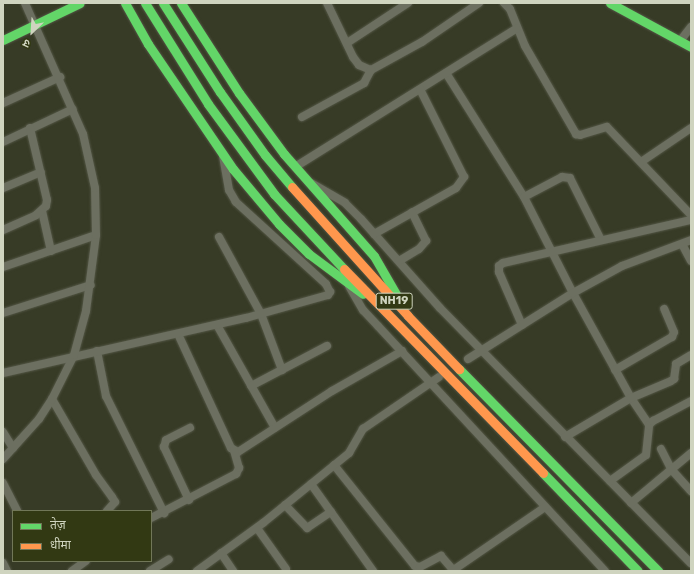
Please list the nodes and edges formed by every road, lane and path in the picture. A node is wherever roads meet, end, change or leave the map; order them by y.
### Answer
1 (25, 3) edge
2 (80, 3) edge
3 (125, 3) edge
4 (145, 3) edge
5 (163, 3) edge
6 (181, 3) edge
7 (328, 3) edge
8 (408, 3) edge
9 (479, 3) edge
10 (504, 3) edge
11 (610, 3) edge
12 (36, 25) junction
13 (691, 27) edge
14 (516, 28) junction
15 (3, 40) edge
16 (680, 41) junction
17 (347, 43) junction
18 (691, 47) edge
19 (371, 70) junction
20 (446, 73) junction
21 (60, 77) junction
22 (420, 89) junction
23 (3, 103) edge
24 (73, 109) junction
25 (302, 117) dead end
26 (30, 128) junction
27 (691, 128) edge
28 (3, 142) edge
29 (222, 154) junction
30 (641, 162) junction
31 (295, 167) junction
32 (41, 172) junction
33 (307, 180) junction
34 (3, 188) edge
35 (524, 196) junction
36 (42, 211) junction
37 (412, 212) junction
38 (691, 215) edge
39 (691, 220) edge
40 (3, 230) edge
41 (374, 234) junction
42 (96, 235) junction
43 (219, 237) dead end
44 (602, 240) junction
45 (691, 240) edge
46 (682, 244) junction
47 (51, 251) junction
48 (553, 251) junction
49 (399, 261) junction
50 (691, 261) edge
51 (3, 267) edge
52 (91, 285) junction
53 (348, 285) junction
54 (573, 293) junction
55 (376, 303) junction
56 (664, 309) dead end
57 (3, 313) edge
58 (261, 314) junction
59 (408, 316) junction
60 (217, 324) junction
61 (522, 326) junction
62 (178, 334) junction
63 (327, 346) dead end
64 (97, 351) junction
65 (402, 351) junction
66 (482, 351) junction
67 (74, 355) junction
68 (691, 355) edge
69 (468, 359) dead end
70 (282, 370) junction
71 (616, 370) junction
72 (3, 373) edge
73 (439, 377) dead end
74 (430, 383) junction
75 (251, 386) junction
76 (631, 398) junction
77 (52, 399) junction
78 (691, 401) edge
79 (650, 425) junction
80 (190, 428) dead end
81 (275, 428) junction
82 (3, 432) edge
83 (565, 437) junction
84 (13, 448) junction
85 (661, 449) dead end
86 (234, 451) junction
87 (691, 453) edge
88 (3, 459) edge
89 (334, 465) junction
90 (672, 470) junction
91 (610, 481) junction
92 (3, 483) edge
93 (311, 484) junction
94 (691, 491) edge
95 (190, 500) junction
96 (631, 503) junction
97 (285, 505) junction
98 (545, 506) junction
99 (16, 510) edge
100 (108, 510) edge
101 (331, 512) junction
102 (164, 513) junction
103 (152, 518) edge
104 (256, 528) junction
105 (221, 554) junction
106 (168, 559) dead end
107 (85, 562) edge
108 (3, 563) edge
109 (691, 563) edge
110 (286, 569) dead end
111 (7, 571) edge
112 (72, 571) edge
113 (150, 571) edge
114 (197, 571) edge
115 (233, 571) edge
116 (373, 571) edge
117 (453, 571) edge
118 (605, 571) edge
119 (638, 571) edge
120 (658, 571) edge

1 - 12 street
2 - 12 main road
3 - 29 main road
4 - 55 main road, NH19
5 - 59 main road, NH19
6 - 31 main road
7 - 17 street
8 - 17 street
9 - 19 street
10 - 14 street
11 - 16 main road
12 - 15 main road
12 - 21 street
13 - 16 street
14 - 20 street
14 - 30 street
16 - 18 main road
17 - 19 street
19 - 25 street
20 - 22 street
20 - 35 street
21 - 23 street
21 - 24 street
22 - 31 street
22 - 37 street
24 - 26 street
24 - 42 street
26 - 28 street
26 - 32 street
27 - 30 street
29 - 53 main road
29 - 58 street
30 - 38 street
31 - 33 main road
32 - 34 street
32 - 36 street
33 - 41 street
33 - 59 main road
35 - 44 street
35 - 48 street
36 - 40 street
36 - 47 street
37 - 41 street
37 - 49 street
39 - 44 street
41 - 49 street
42 - 47 street
42 - 52 street
43 - 58 street
44 - 48 street
45 - 46 street
46 - 50 street
46 - 54 street
47 - 51 street
48 - 54 street
48 - 61 street
49 - 66 street
52 - 57 street
52 - 67 street
53 - 55 main road
53 - 65 street
54 - 61 street
54 - 71 street
55 - 119 main road, NH19
56 - 71 street
58 - 60 street
58 - 70 street
59 - 120 main road, NH19
60 - 62 street
60 - 75 street
61 - 66 street
62 - 64 street
62 - 86 street
63 - 70 street
64 - 67 street
64 - 102 street
65 - 74 street
65 - 81 street
66 - 69 street
66 - 83 street
67 - 72 street
67 - 77 street
68 - 76 street
70 - 75 street
71 - 76 street
73 - 74 street
74 - 89 street
74 - 98 street
75 - 81 street
76 - 79 street
76 - 83 street
77 - 84 street
77 - 100 street
78 - 79 street
79 - 91 street
80 - 95 street
81 - 86 street
82 - 84 street
83 - 91 street
84 - 88 street
85 - 90 street
86 - 95 street
87 - 90 street
89 - 93 street
89 - 117 street
90 - 94 street
90 - 96 street
91 - 96 street
92 - 99 street
93 - 97 street
93 - 101 street
95 - 102 street
96 - 109 street
97 - 101 street
97 - 104 street
98 - 117 street
98 - 118 street
101 - 116 street
102 - 103 street
104 - 105 street
104 - 110 street
105 - 114 street
105 - 115 street
106 - 113 street
107 - 112 street
108 - 111 street

